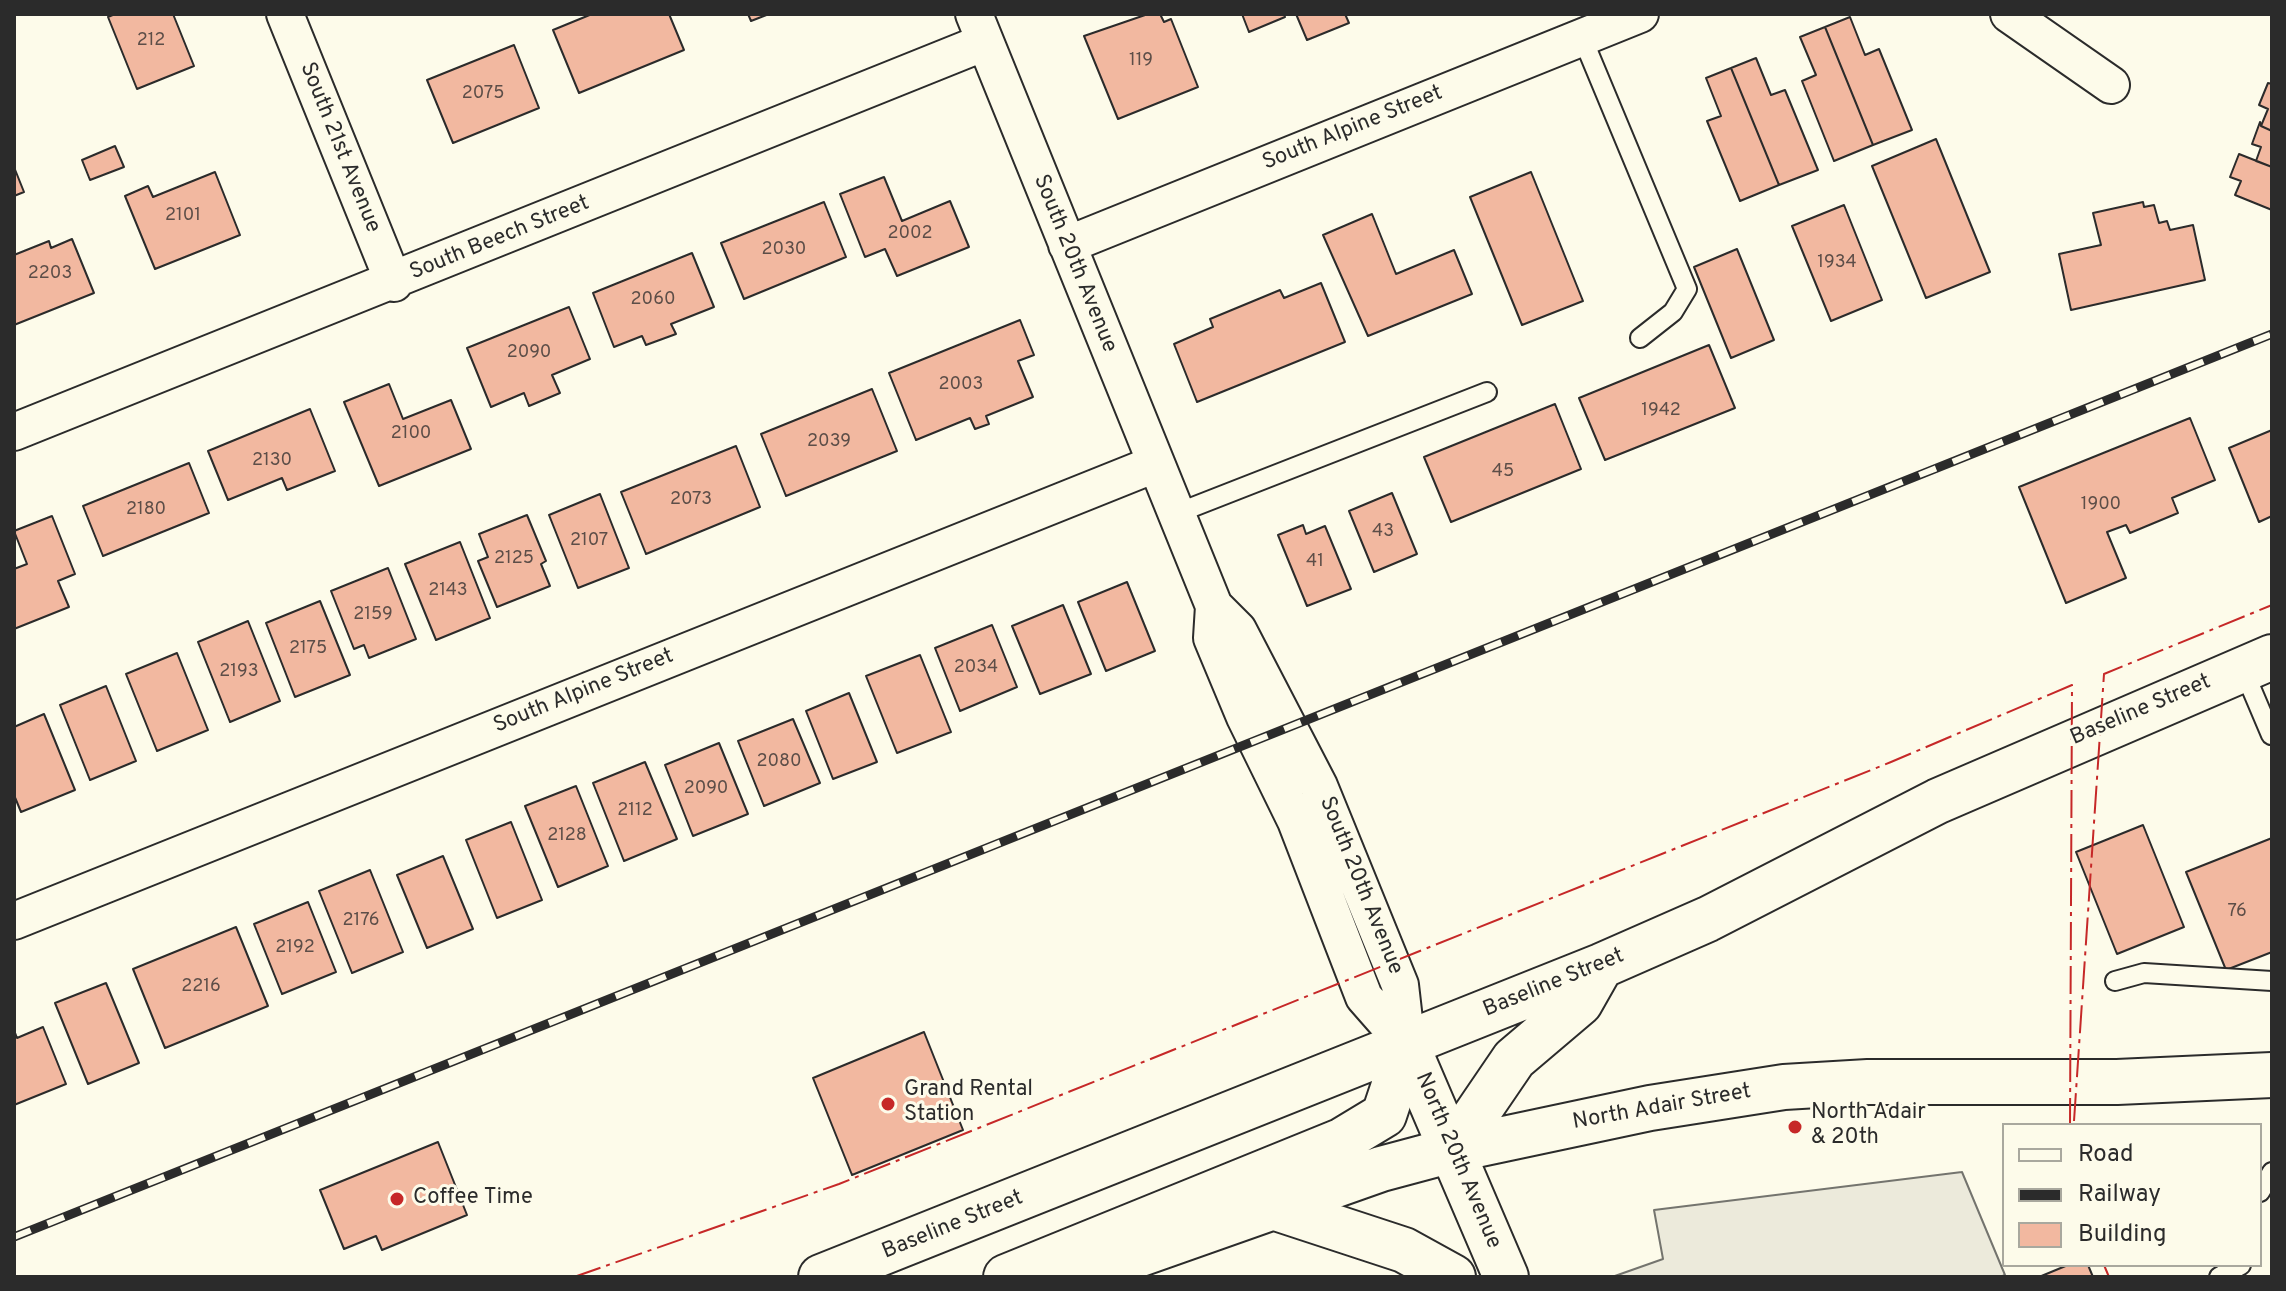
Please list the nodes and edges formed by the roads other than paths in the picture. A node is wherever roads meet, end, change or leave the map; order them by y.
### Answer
1 (285, 14) edge
2 (1640, 14) edge
3 (2009, 14) edge
4 (979, 28) edge
5 (1582, 37) junction
6 (2111, 85) dead end
7 (1067, 245) junction
8 (394, 283) junction
9 (1640, 338) dead end
10 (1487, 392) dead end
11 (14, 432) edge
12 (1155, 464) junction
13 (1175, 514) junction
14 (2257, 663) edge
15 (2272, 736) edge
16 (14, 921) edge
17 (1601, 966) junction
18 (2115, 981) dead end
19 (2272, 981) edge
20 (1407, 1046) junction
21 (2272, 1075) edge
22 (1452, 1150) junction
23 (1273, 1207) junction
24 (2237, 1267) edge
25 (821, 1277) edge
26 (1006, 1277) edge
27 (1075, 1277) edge
28 (1453, 1277) edge
29 (1506, 1277) edge
30 (2219, 1277) edge

1 - 8 street, South 21st Avenue
2 - 5 street, South Alpine Street
3 - 6 street
4 - 7 street, South 20th Avenue
4 - 8 street, South Beech Street
5 - 7 street, South Alpine Street
5 - 9 lane
7 - 12 street, South 20th Avenue
8 - 11 street, South Beech Street
10 - 13 lane
12 - 13 street, South 20th Avenue
12 - 16 street, South Alpine Street
13 - 20 street, South 20th Avenue
14 - 15 lane
14 - 17 main road, Baseline Street
17 - 20 main road, Baseline Street
17 - 22 main road
18 - 19 lane
20 - 22 main road, North 20th Avenue
20 - 25 main road, Baseline Street
20 - 26 main road
21 - 22 main road, North Adair Street
22 - 23 main road, North Adair Street
22 - 29 main road, North 20th Avenue
23 - 27 main road, North Adair Street
23 - 28 main road
24 - 30 lane

